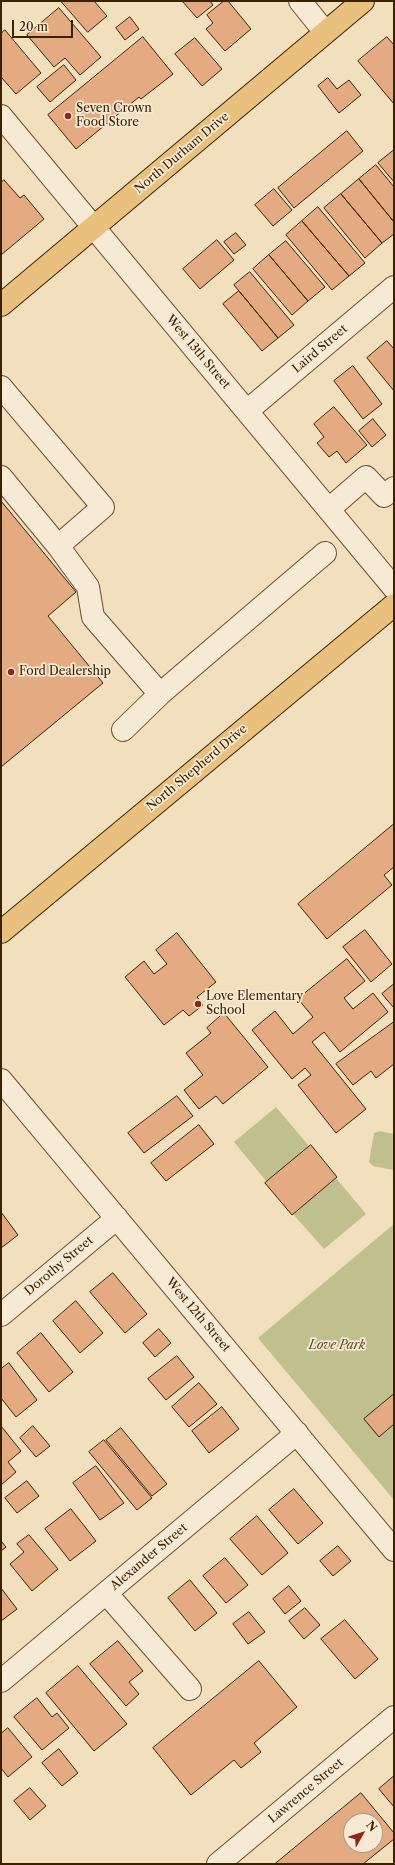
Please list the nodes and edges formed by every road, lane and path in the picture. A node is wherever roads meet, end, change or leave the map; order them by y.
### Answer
1 (300, 1) edge
2 (363, 1) edge
3 (325, 32) junction
4 (1, 116) edge
5 (94, 227) junction
6 (394, 287) edge
7 (1, 305) edge
8 (1, 387) edge
9 (247, 411) junction
10 (1, 477) edge
11 (394, 488) edge
12 (329, 509) junction
13 (58, 546) junction
14 (325, 553) dead end
15 (394, 588) edge
16 (394, 605) edge
17 (160, 694) junction
18 (122, 730) dead end
19 (1, 932) edge
20 (1, 1080) edge
21 (117, 1218) junction
22 (1, 1315) edge
23 (297, 1433) junction
24 (394, 1550) edge
25 (106, 1593) junction
26 (1, 1681) edge
27 (190, 1689) dead end
28 (394, 1717) edge
29 (218, 1864) edge

1 - 3 street
2 - 3 main road, North Durham Drive
3 - 5 main road, North Durham Drive
4 - 5 street, West 13th Street
5 - 7 main road, North Durham Drive
5 - 9 street, West 13th Street
6 - 9 street, Laird Street
8 - 13 street
9 - 12 street, West 13th Street
10 - 13 street
11 - 12 street
12 - 15 street, West 13th Street
13 - 17 street
14 - 17 street
16 - 19 main road, North Shepherd Drive
17 - 18 street
20 - 21 street, West 12th Street
21 - 22 street, Dorothy Street
21 - 23 street, West 12th Street
23 - 24 street, West 12th Street
23 - 25 street, Alexander Street
25 - 26 street, Alexander Street
25 - 27 street
28 - 29 street, Lawrence Street

